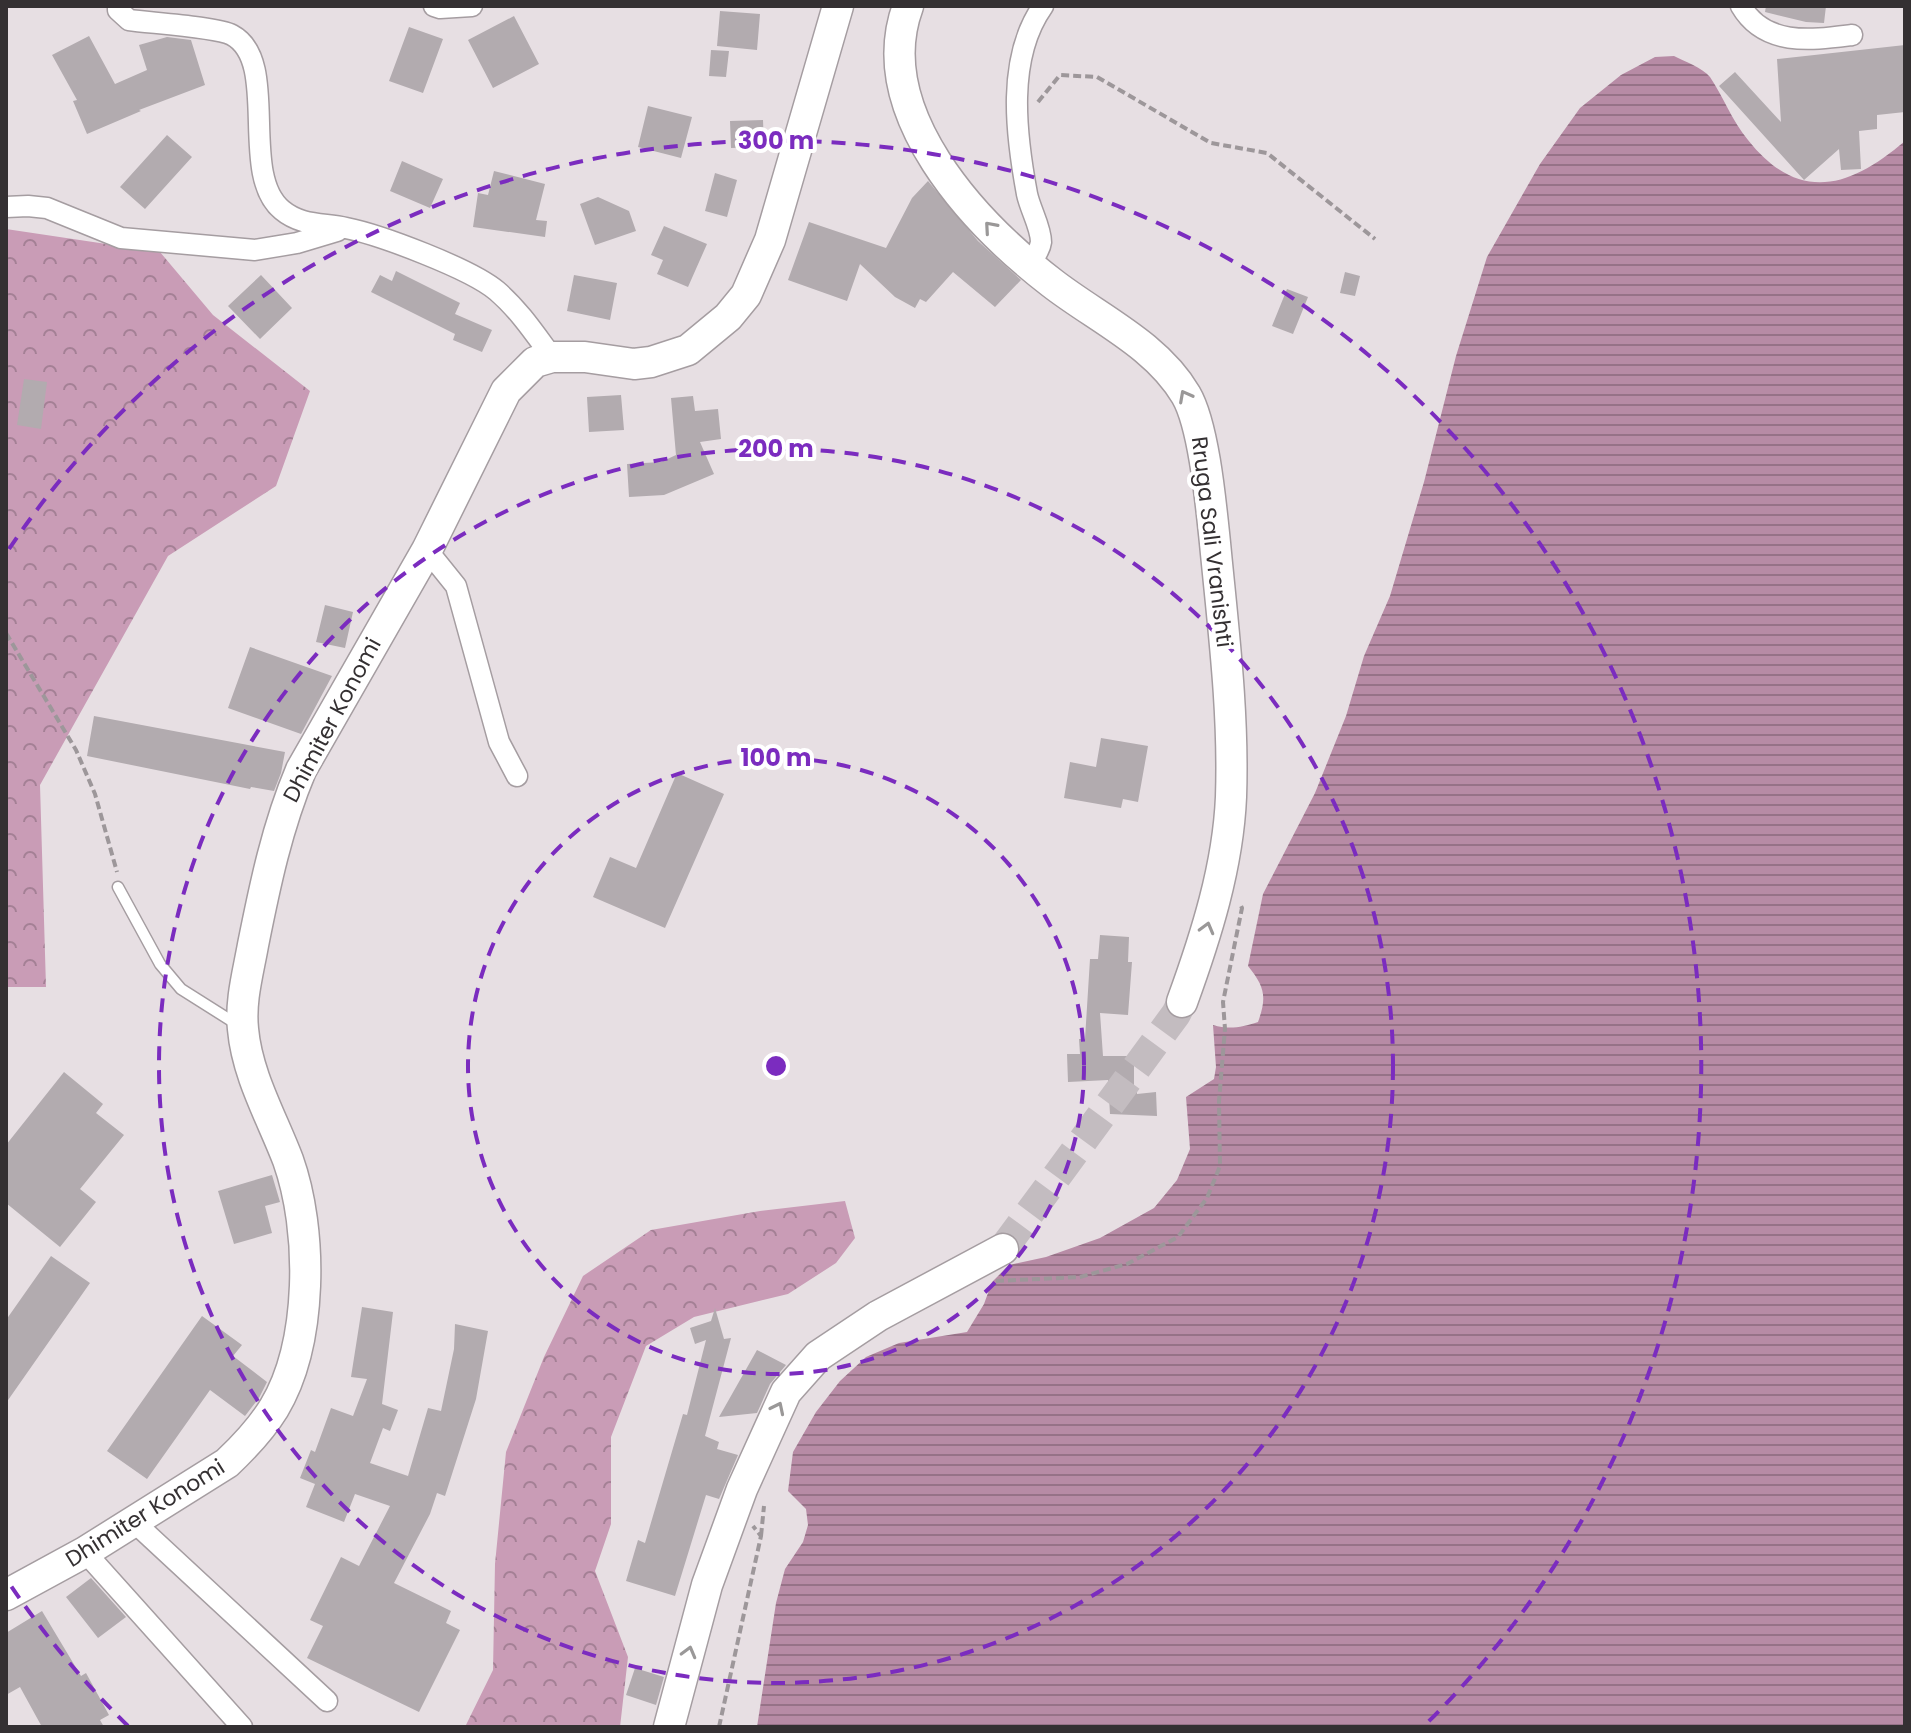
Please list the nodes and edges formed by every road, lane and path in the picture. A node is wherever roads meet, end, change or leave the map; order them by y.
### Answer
1 (118, 6) edge
2 (434, 6) edge
3 (472, 6) edge
4 (838, 6) edge
5 (908, 6) edge
6 (1043, 6) edge
7 (1741, 6) edge
8 (1852, 35) dead end
9 (1019, 133) junction
10 (6, 207) edge
11 (346, 228) junction
12 (1375, 239) dead end
13 (1029, 264) junction
14 (552, 357) junction
15 (427, 550) junction
16 (6, 633) edge
17 (517, 776) dead end
18 (1220, 877) junction
19 (118, 887) dead end
20 (126, 902) junction
21 (1182, 1002) tunnel mouth
22 (243, 1029) junction
23 (1003, 1249) tunnel mouth
24 (992, 1282) dead end
25 (750, 1506) junction
26 (134, 1522) junction
27 (761, 1536) junction
28 (85, 1552) junction
29 (6, 1595) edge
30 (327, 1701) dead end
31 (242, 1727) edge
32 (669, 1727) edge
33 (719, 1727) edge

1 - 11 street
2 - 3 street
4 - 14 main road
13 -> 5 main road, Rruga Sali Vranishti
6 - 9 street
7 - 8 street
9 - 12 path
9 - 13 street
10 - 11 street
11 - 14 street
18 -> 13 main road, Rruga Sali Vranishti
14 - 15 main road, Dhimiter Konomi
15 - 17 street
15 - 22 main road, Dhimiter Konomi
16 - 20 path
21 -> 18 main road, Rruga Sali Vranishti
18 - 24 path
19 - 20 lane
20 - 22 lane
22 - 26 main road, Dhimiter Konomi
25 -> 23 main road
25 - 27 path
25 - 27 path
32 -> 25 main road
26 - 28 main road, Dhimiter Konomi
26 - 30 street
27 - 33 path
28 - 29 main road, Dhimiter Konomi
28 - 31 street

